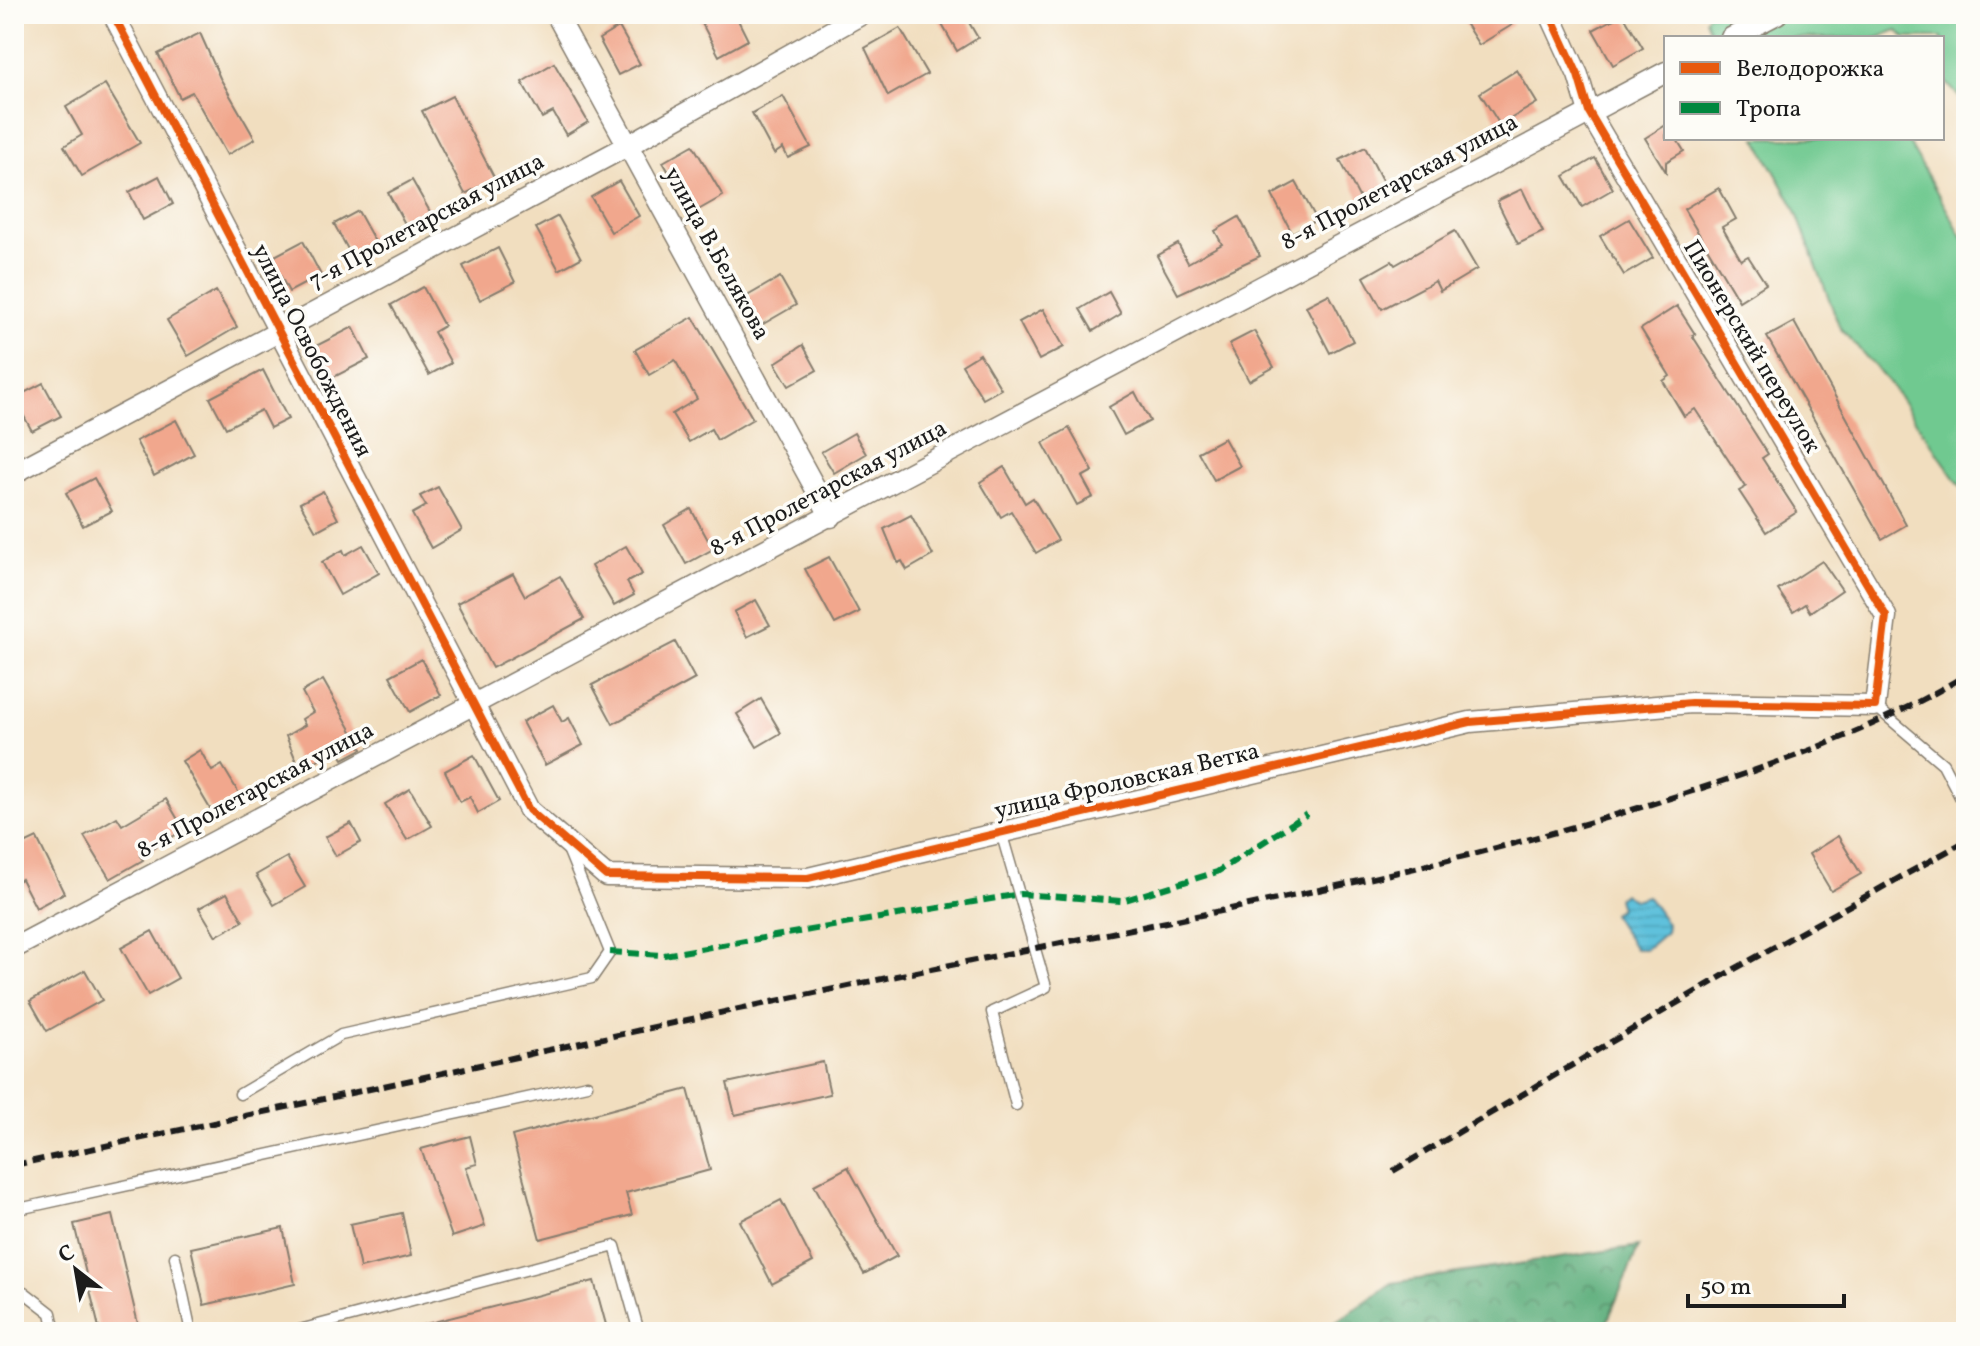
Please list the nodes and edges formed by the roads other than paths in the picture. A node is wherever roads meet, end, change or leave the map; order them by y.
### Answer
1 (113, 14) edge
2 (556, 14) edge
3 (862, 14) edge
4 (1550, 14) edge
5 (1777, 14) edge
6 (1735, 36) edge
7 (1664, 73) edge
8 (1589, 112) junction
9 (627, 146) junction
10 (278, 331) junction
11 (14, 473) edge
12 (831, 517) junction
13 (473, 706) junction
14 (1875, 706) junction
15 (1966, 808) edge
16 (1001, 832) junction
17 (564, 840) junction
18 (14, 948) edge
19 (587, 1085) dead end
20 (240, 1094) dead end
21 (1016, 1105) dead end
22 (14, 1210) edge
23 (175, 1257) dead end
24 (14, 1293) edge
25 (55, 1332) edge
26 (191, 1332) edge
27 (292, 1332) edge
28 (639, 1332) edge

1 - 10 street, улица Освобождения
2 - 9 street, улица В.Белякова
3 - 9 street, 7-я Пролетарская улица
4 - 8 street, Пионерский переулок
5 - 6 street
7 - 8 street, 8-я Пролетарская улица
8 - 12 street, 8-я Пролетарская улица
8 - 14 street, Пионерский переулок
9 - 10 street, 7-я Пролетарская улица
9 - 12 street, улица В.Белякова
10 - 11 street, 7-я Пролетарская улица
10 - 13 street, улица Освобождения
12 - 13 street, 8-я Пролетарская улица
13 - 17 street, улица Фроловская Ветка
13 - 18 street, 8-я Пролетарская улица
14 - 15 lane
14 - 16 street, улица Фроловская Ветка
16 - 17 street, улица Фроловская Ветка
16 - 21 lane
17 - 20 lane
19 - 22 lane
23 - 26 lane
24 - 25 lane
27 - 28 lane

